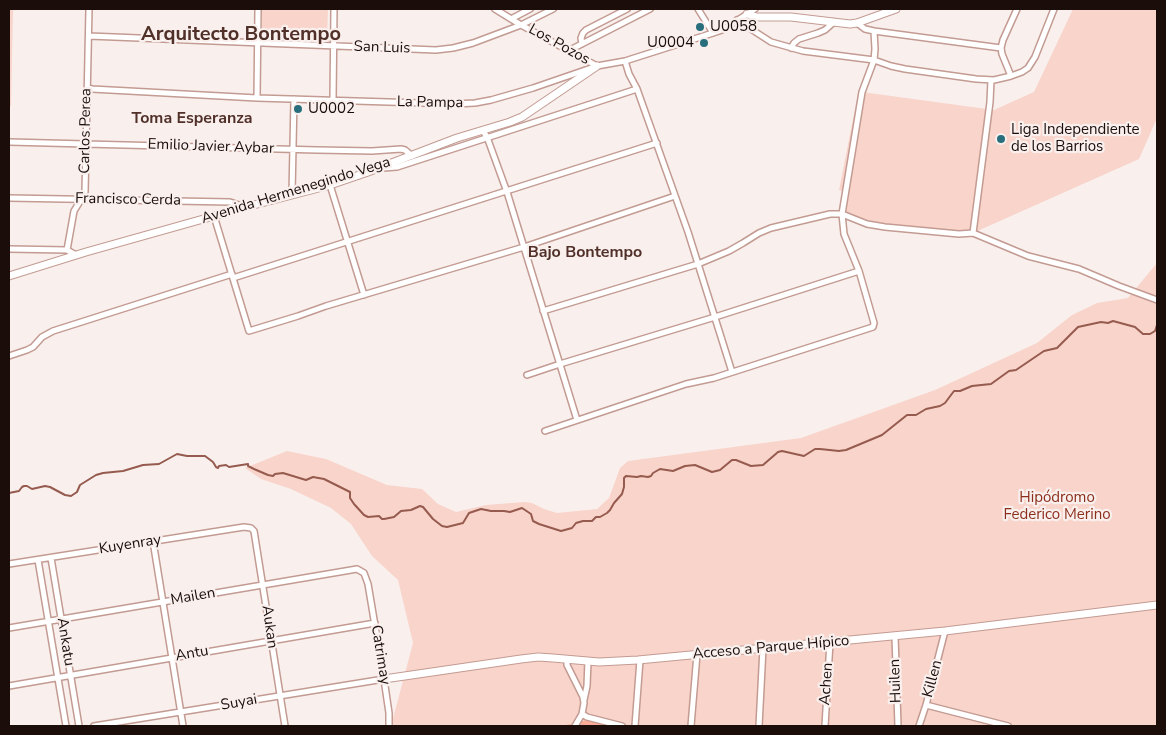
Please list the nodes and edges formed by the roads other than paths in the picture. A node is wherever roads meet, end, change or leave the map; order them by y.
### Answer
1 (89, 9) edge
2 (258, 9) edge
3 (334, 9) edge
4 (495, 9) edge
5 (530, 9) edge
6 (553, 9) edge
7 (627, 9) edge
8 (650, 9) edge
9 (698, 9) edge
10 (755, 9) edge
11 (896, 9) edge
12 (1017, 9) edge
13 (1054, 9) edge
14 (747, 14) junction
15 (511, 19) junction
16 (737, 20) junction
17 (834, 22) junction
18 (857, 23) junction
19 (521, 25) junction
20 (874, 31) junction
21 (713, 33) junction
22 (89, 36) junction
23 (257, 42) junction
24 (582, 44) junction
25 (334, 46) junction
26 (791, 48) junction
27 (1001, 48) junction
28 (570, 50) junction
29 (874, 60) junction
30 (625, 62) junction
31 (597, 66) junction
32 (1011, 76) junction
33 (991, 80) junction
34 (88, 88) junction
35 (637, 89) junction
36 (257, 98) junction
37 (294, 99) junction
38 (333, 100) junction
39 (485, 134) junction
40 (9, 142) edge
41 (657, 143) junction
42 (87, 144) junction
43 (293, 150) junction
44 (412, 156) junction
45 (379, 168) junction
46 (330, 185) junction
47 (506, 192) junction
48 (292, 194) junction
49 (675, 196) junction
50 (9, 198) edge
51 (81, 200) junction
52 (246, 207) junction
53 (842, 214) junction
54 (214, 216) junction
55 (973, 233) junction
56 (348, 241) junction
57 (524, 247) junction
58 (9, 249) edge
59 (67, 250) junction
60 (77, 256) junction
61 (698, 264) junction
62 (860, 272) junction
63 (9, 276) edge
64 (232, 276) junction
65 (364, 295) junction
66 (1157, 300) edge
67 (543, 311) junction
68 (715, 317) junction
69 (9, 356) edge
70 (560, 364) junction
71 (732, 372) junction
72 (527, 375) dead end
73 (577, 420) junction
74 (545, 430) dead end
75 (251, 528) joint
76 (153, 541) junction
77 (51, 558) junction
78 (38, 560) junction
79 (9, 564) edge
80 (368, 584) joint
81 (263, 585) junction
82 (163, 602) junction
83 (1157, 605) edge
84 (61, 620) junction
85 (49, 622) junction
86 (375, 624) junction
87 (9, 628) edge
88 (946, 631) junction
89 (895, 636) junction
90 (271, 640) junction
91 (830, 642) junction
92 (764, 648) junction
93 (697, 654) junction
94 (172, 658) junction
95 (567, 659) junction
96 (640, 660) junction
97 (588, 661) junction
98 (70, 676) junction
99 (58, 678) junction
100 (384, 679) junction
101 (9, 686) edge
102 (280, 696) junction
103 (584, 701) junction
104 (926, 705) junction
105 (181, 712) junction
106 (582, 714) junction
107 (66, 726) edge
108 (79, 726) edge
109 (94, 726) edge
110 (183, 726) edge
111 (285, 726) edge
112 (389, 726) edge
113 (575, 726) edge
114 (622, 726) edge
115 (635, 726) edge
116 (691, 726) edge
117 (759, 726) edge
118 (825, 726) edge
119 (898, 726) edge
120 (919, 726) edge
121 (1008, 726) edge

1 - 22 street, Carlos Perea
2 - 23 street
3 - 25 street
4 - 15 street, Los Pozos
5 - 15 street
6 - 19 street, San Luis
7 - 24 street
8 - 24 street
9 - 21 street
10 - 14 street, La Pampa
11 - 18 street
12 - 27 street
13 - 32 street
14 - 16 street, La Pampa
14 - 17 street
15 - 19 street, Los Pozos
16 - 21 street, La Pampa
16 - 26 street
17 - 18 street
17 - 26 street
18 - 20 street
19 - 25 street, San Luis
19 - 28 street, Los Pozos
20 - 27 street
20 - 29 street
21 - 30 street, La Pampa
22 - 23 street, San Luis
22 - 34 street, Carlos Perea
23 - 25 street, San Luis
23 - 36 street
24 - 28 street
25 - 38 street
26 - 29 street
27 - 32 street
28 - 31 street, Los Pozos
29 - 33 street
29 - 53 street
30 - 31 street, La Pampa
30 - 35 street
31 - 38 street, La Pampa
31 - 39 street, Avenida Hermenegindo Vega
32 - 33 street
33 - 55 street
34 - 36 street, La Pampa
34 - 42 street, Carlos Perea
35 - 39 street
35 - 41 street
36 - 37 street, La Pampa
37 - 38 street, La Pampa
37 - 43 street
39 - 44 street, Avenida Hermenegindo Vega
39 - 45 street
39 - 47 street
40 - 42 street, Emilio Javier Aybar
41 - 47 street
41 - 49 street
42 - 43 street, Emilio Javier Aybar
42 - 51 street, Carlos Perea
43 - 44 street, Emilio Javier Aybar
43 - 48 street
44 - 45 street, Avenida Hermenegindo Vega
45 - 46 street, Avenida Hermenegindo Vega
46 - 48 street, Avenida Hermenegindo Vega
46 - 56 street
47 - 56 street
47 - 57 street
48 - 52 street, Avenida Hermenegindo Vega
49 - 57 street
49 - 61 street
50 - 51 street, Francisco Cerda
51 - 52 street, Francisco Cerda
51 - 59 street, Carlos Perea
52 - 54 street, Avenida Hermenegindo Vega
53 - 55 street
53 - 61 street
53 - 62 street
54 - 60 street, Avenida Hermenegindo Vega
54 - 64 street
55 - 66 street
56 - 64 street
56 - 65 street
57 - 65 street
57 - 67 street
58 - 59 street
59 - 60 street
60 - 63 street, Avenida Hermenegindo Vega
61 - 67 street
61 - 68 street
62 - 68 street
62 - 71 street
64 - 65 street
64 - 69 street
67 - 70 street
68 - 70 street
68 - 71 street
70 - 72 street
70 - 73 street
71 - 73 street
73 - 74 street
75 - 76 street, Kuyenray
75 - 81 street, Aukan
76 - 77 street, Kuyenray
76 - 82 street
77 - 78 street, Kuyenray
77 - 84 street, Ankatu
78 - 79 street, Kuyenray
78 - 85 street, Ankatu
80 - 81 street, Mailen
80 - 86 street, Catrimay
81 - 82 street, Mailen
81 - 90 street, Aukan
82 - 84 street, Mailen
82 - 94 street
83 - 88 street, Acceso a Parque Hípico
84 - 85 street, Mailen
84 - 98 street, Ankatu
85 - 87 street, Mailen
85 - 99 street, Ankatu
86 - 90 street, Antu
86 - 100 street, Catrimay
88 - 89 street, Acceso a Parque Hípico
88 - 104 street, Killen
89 - 91 street, Acceso a Parque Hípico
89 - 119 street, Huilen
90 - 94 street, Antu
90 - 102 street, Aukan
91 - 92 street, Acceso a Parque Hípico
91 - 118 street, Achen
92 - 93 street, Acceso a Parque Hípico
92 - 117 street
93 - 96 street, Acceso a Parque Hípico
93 - 116 street
94 - 98 street, Antu
94 - 105 street
95 - 97 street, Acceso a Parque Hípico
95 - 100 street, Acceso a Parque Hípico
95 - 103 street
96 - 97 street, Acceso a Parque Hípico
96 - 115 street
97 - 103 street
98 - 99 street, Antu
98 - 108 street, Ankatu
99 - 101 street, Antu
99 - 107 street, Ankatu
100 - 102 street, Suyai
100 - 112 street, Catrimay
102 - 105 street, Suyai
102 - 111 street, Aukan
103 - 106 street
104 - 120 street, Killen
104 - 121 street
105 - 109 street, Suyai
105 - 110 street
106 - 113 street
106 - 114 street

